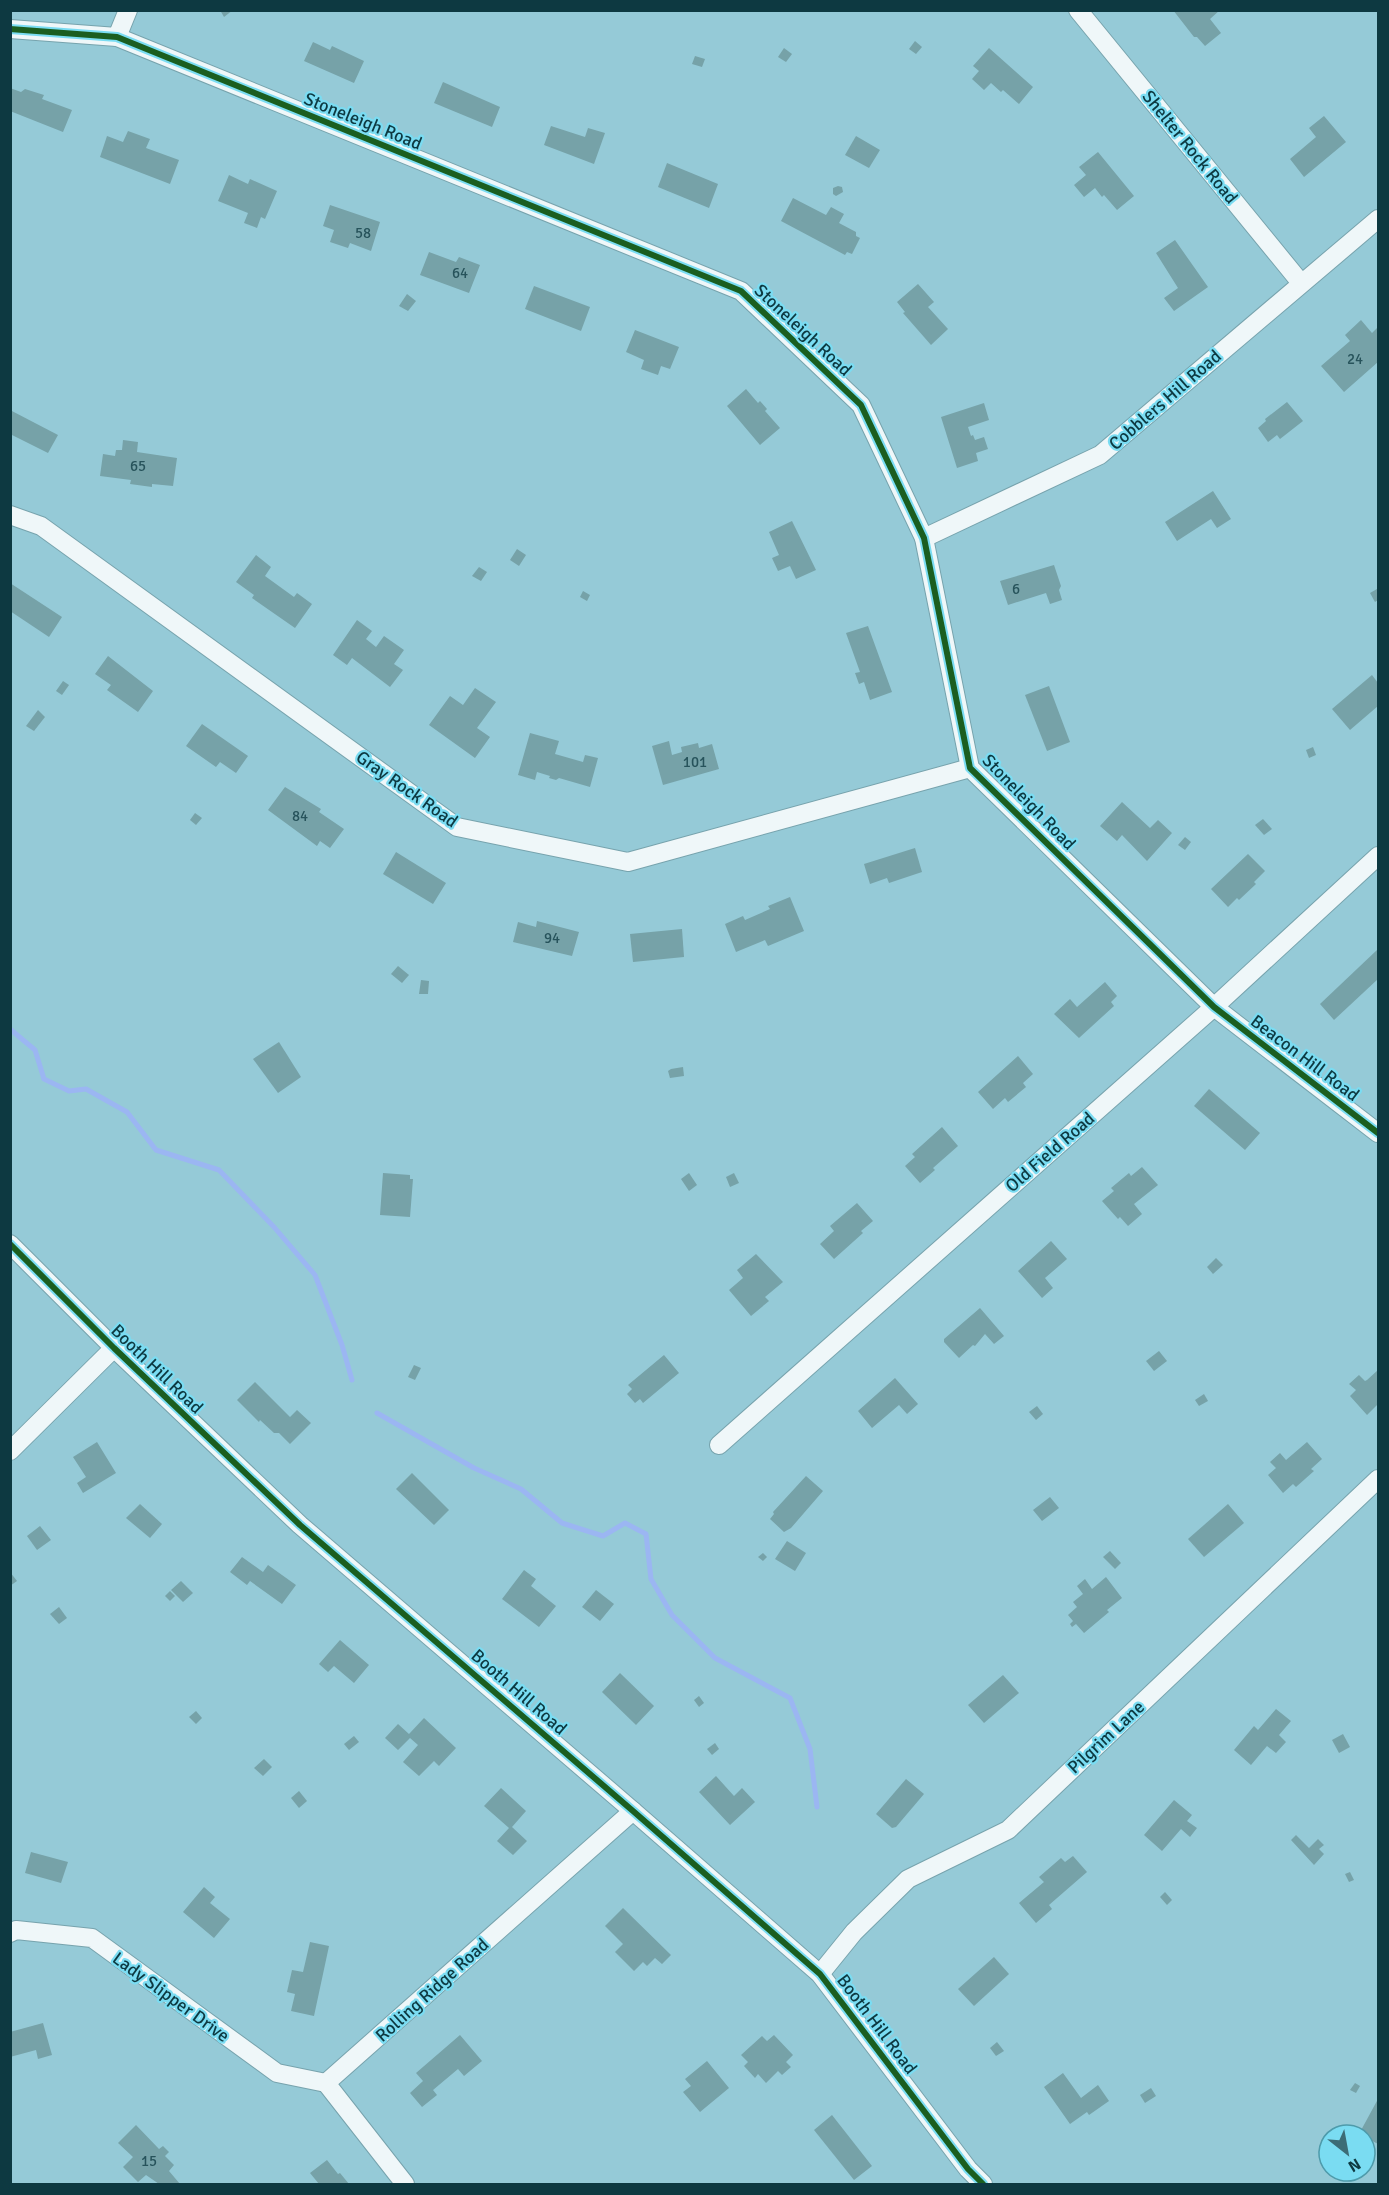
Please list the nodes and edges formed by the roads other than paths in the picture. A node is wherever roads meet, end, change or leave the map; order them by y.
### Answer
1 (128, 10) edge
2 (1078, 10) edge
3 (10, 29) edge
4 (117, 37) junction
5 (1378, 219) edge
6 (1301, 283) junction
7 (10, 515) edge
8 (924, 538) junction
9 (970, 768) junction
10 (1378, 856) edge
11 (1214, 1007) junction
12 (1378, 1132) edge
13 (10, 1244) edge
14 (114, 1348) junction
15 (719, 1445) dead end
16 (10, 1451) edge
17 (1378, 1479) edge
18 (633, 1810) junction
19 (10, 1933) edge
20 (820, 1974) junction
21 (326, 2084) junction
22 (405, 2184) edge
23 (983, 2184) edge

1 - 4 street
2 - 6 street, Shelter Rock Road
3 - 4 street, Stoneleigh Road
4 - 8 street, Stoneleigh Road
5 - 6 street, Cobblers Hill Road
6 - 8 street, Cobblers Hill Road
7 - 9 street, Gray Rock Road
8 - 9 street, Stoneleigh Road
9 - 11 street, Stoneleigh Road
10 - 11 street, Old Field Road
11 - 12 street, Beacon Hill Road
11 - 15 street, Old Field Road
13 - 14 street, Booth Hill Road
14 - 16 street
14 - 18 street, Booth Hill Road
17 - 20 street, Pilgrim Lane
18 - 20 street, Booth Hill Road
18 - 21 street, Rolling Ridge Road
19 - 21 street, Lady Slipper Drive
20 - 23 street, Booth Hill Road
21 - 22 street

